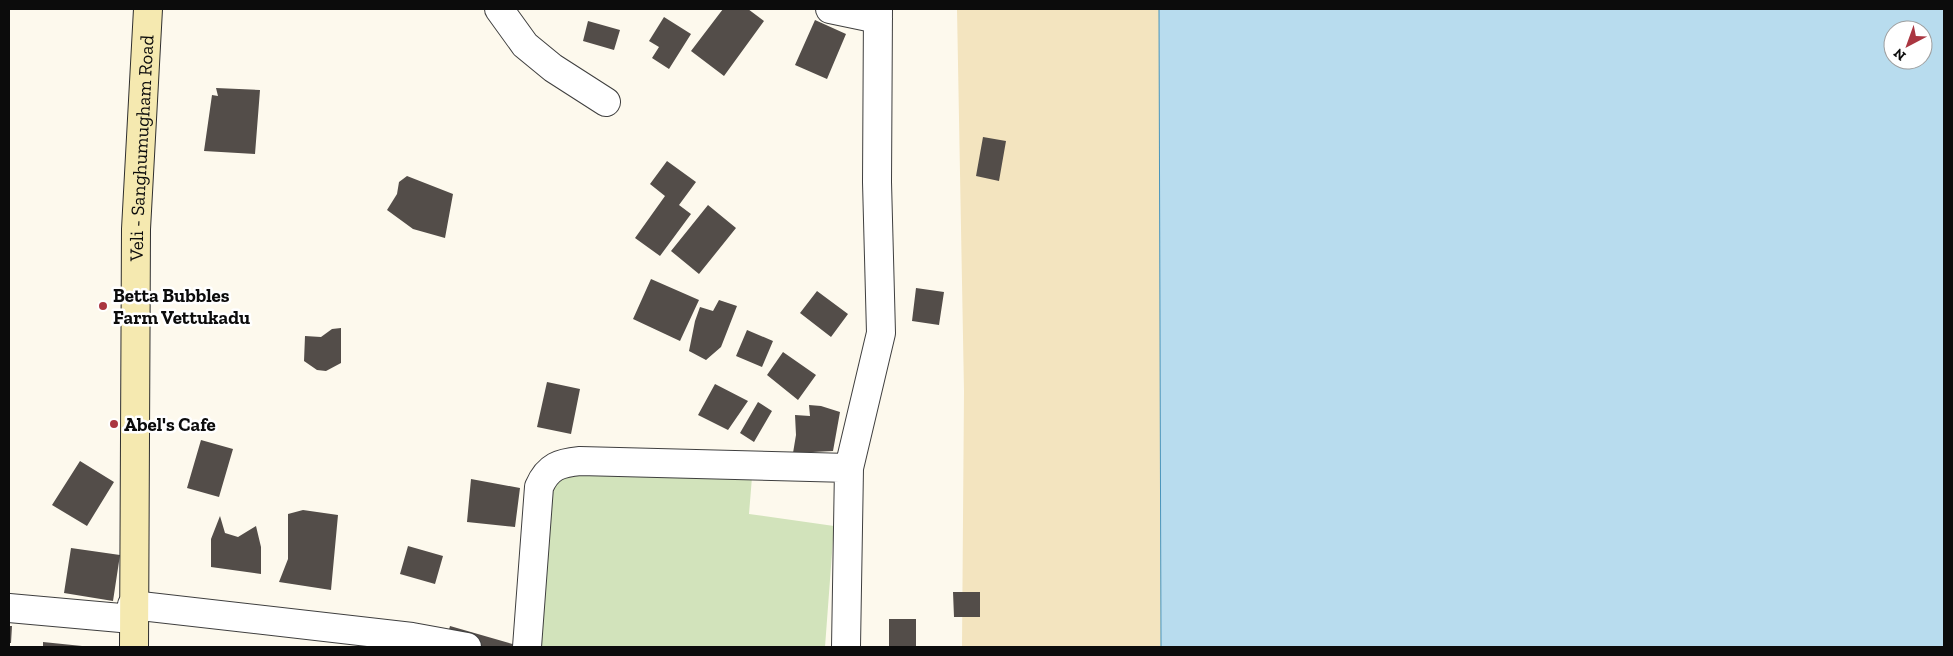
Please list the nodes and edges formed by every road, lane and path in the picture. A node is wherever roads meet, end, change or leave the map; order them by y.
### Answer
1 (148, 9) edge
2 (499, 9) edge
3 (830, 9) edge
4 (878, 14) edge
5 (606, 102) dead end
6 (848, 468) junction
7 (9, 608) edge
8 (132, 612) junction
9 (134, 647) edge
10 (467, 647) edge
11 (527, 647) edge
12 (846, 647) edge

1 - 8 main road, Veli - Sanghumugham Road
2 - 5 street
3 - 4 street
4 - 6 street
6 - 11 street
6 - 12 street
7 - 8 street
8 - 9 main road, Veli - Sanghumugham Road
8 - 10 street

